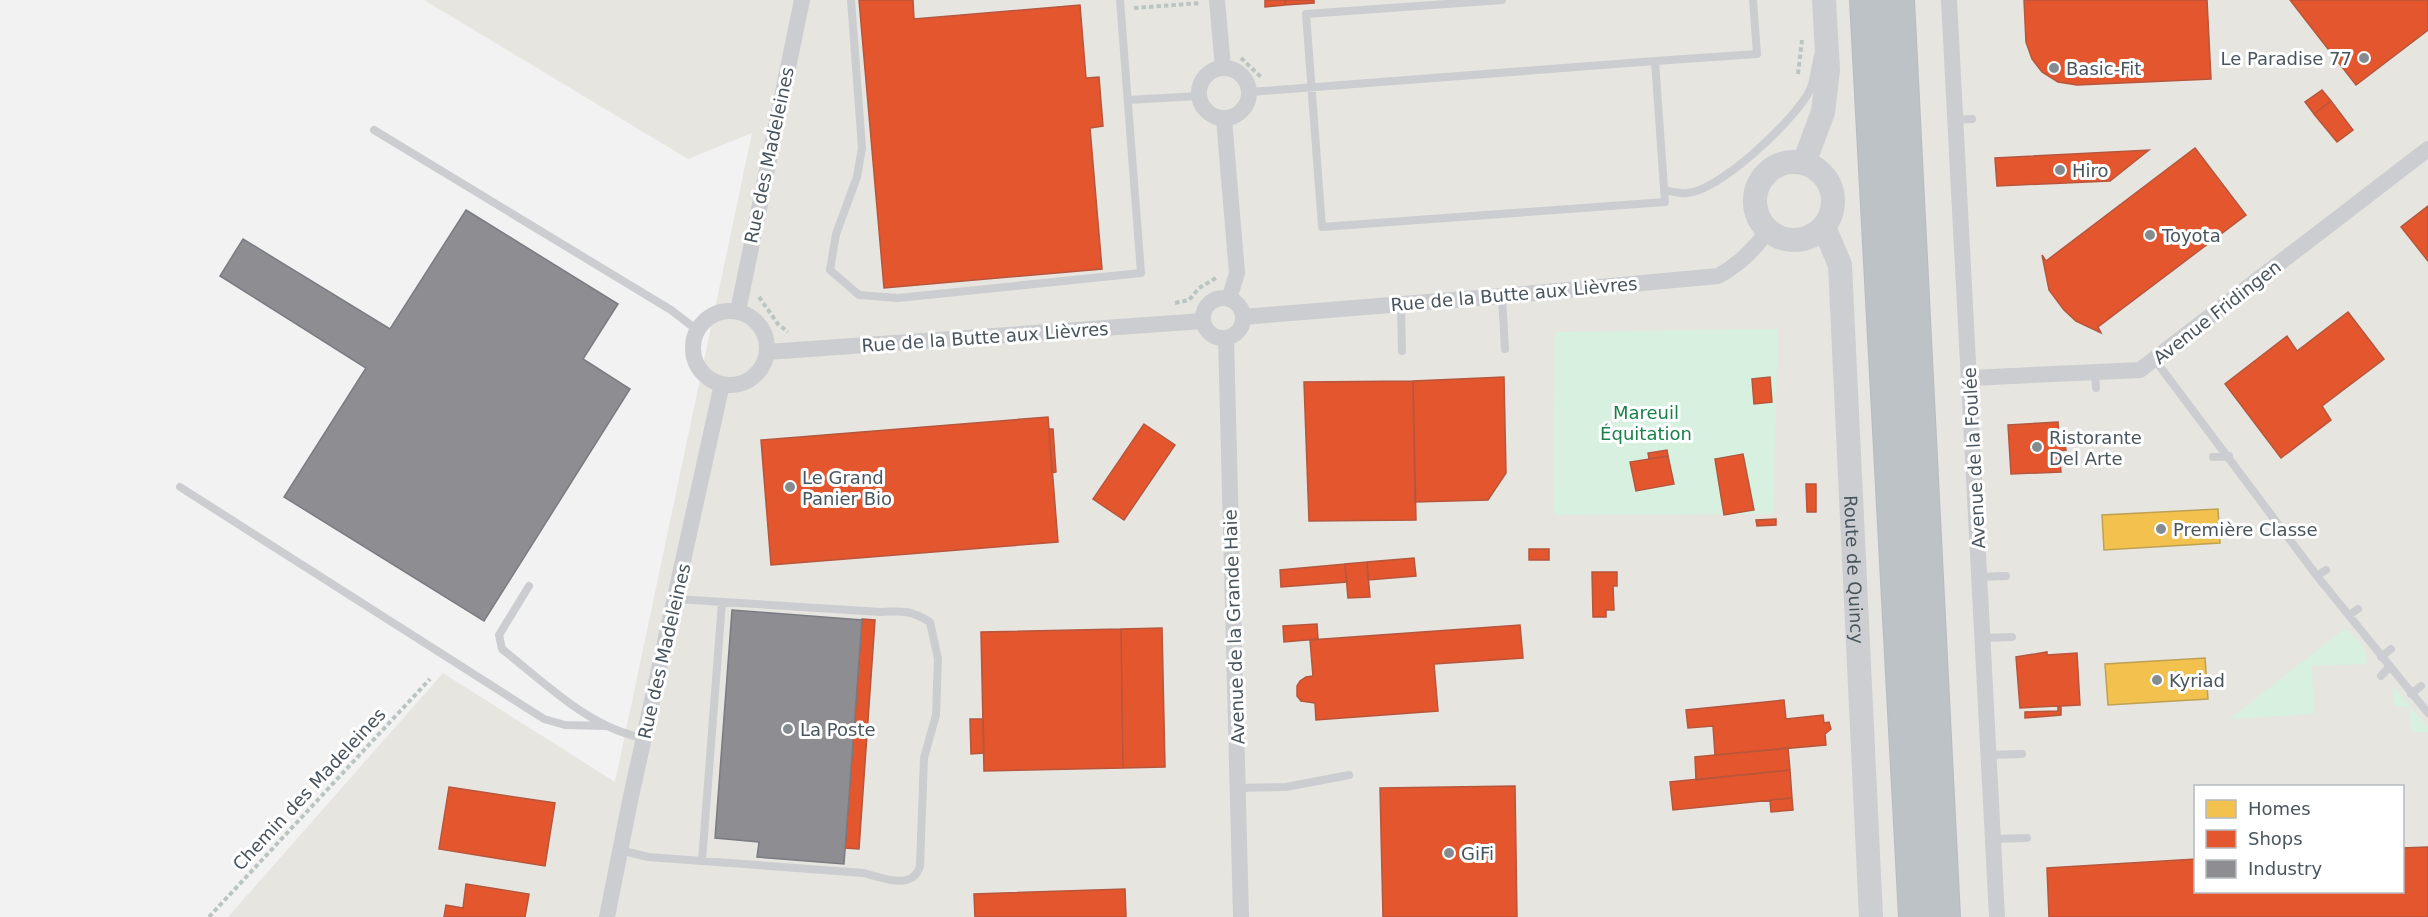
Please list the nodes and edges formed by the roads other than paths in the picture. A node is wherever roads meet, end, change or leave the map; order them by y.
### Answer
1 (802, 0) edge
2 (851, 0) edge
3 (1502, 0) edge
4 (1753, 0) edge
5 (1866, 0) edge
6 (1898, 0) edge
7 (1949, 0) edge
8 (1217, 1) edge
9 (1120, 4) edge
10 (1818, 19) edge
11 (1655, 61) junction
12 (1223, 68) junction
13 (1312, 87) junction
14 (1250, 92) junction
15 (1199, 96) junction
16 (1128, 100) junction
17 (1224, 119) junction
18 (374, 130) dead end
19 (2428, 149) edge
20 (1804, 163) junction
21 (1664, 190) junction
22 (1824, 227) junction
23 (1768, 231) junction
24 (1502, 296) junction
25 (1229, 299) junction
26 (1401, 304) junction
27 (738, 311) junction
28 (1243, 317) junction
29 (1203, 321) junction
30 (697, 330) junction
31 (1226, 338) junction
32 (1505, 349) dead end
33 (1402, 351) dead end
34 (767, 352) junction
35 (2155, 360) junction
36 (1970, 378) junction
37 (722, 384) junction
38 (2229, 456) junction
39 (2213, 457) dead end
40 (180, 487) dead end
41 (2326, 570) dead end
42 (2006, 576) dead end
43 (2317, 576) junction
44 (1980, 577) junction
45 (529, 586) dead end
46 (675, 599) junction
47 (722, 602) junction
48 (2358, 609) dead end
49 (2349, 615) junction
50 (2012, 637) dead end
51 (1983, 638) junction
52 (2391, 649) dead end
53 (2381, 657) junction
54 (2390, 667) junction
55 (2381, 676) dead end
56 (2421, 686) dead end
57 (2411, 694) junction
58 (2428, 713) edge
59 (606, 726) junction
60 (644, 738) junction
61 (2022, 754) dead end
62 (1988, 756) junction
63 (1349, 775) dead end
64 (1239, 788) junction
65 (2027, 838) dead end
66 (1992, 839) junction
67 (620, 850) junction
68 (702, 861) junction
69 (607, 917) edge
70 (1241, 917) edge
71 (1871, 917) edge
72 (1915, 917) edge
73 (1944, 917) edge
74 (1997, 917) edge

1 - 27 street, Rue des Madeleines
2 - 16 lane
3 - 13 lane
4 - 11 lane
5 - 72 highway
6 - 73 highway
7 - 36 street, Avenue de la Foulée
8 - 12 street
9 - 16 lane
10 - 20 street
10 - 21 lane
11 - 13 lane
11 - 21 lane
12 - 14 street
12 - 15 street
13 - 14 lane
13 - 21 lane
14 - 17 street
15 - 16 lane
15 - 17 street
17 - 25 street
18 - 30 lane
19 - 35 street, Avenue Fridingen
20 - 22 street
20 - 23 street
22 - 23 street
22 - 71 street, Route de Quincy
23 - 24 street, Rue de la Butte aux Lièvres
24 - 26 street, Rue de la Butte aux Lièvres
24 - 32 lane
25 - 28 street
25 - 29 street
26 - 28 street, Rue de la Butte aux Lièvres
26 - 33 lane
27 - 30 street
27 - 34 street
28 - 31 street
29 - 31 street
29 - 34 street, Rue de la Butte aux Lièvres
30 - 37 street
31 - 64 street, Avenue de la Grande Haie
34 - 37 street
35 - 36 street, Avenue Fridingen
35 - 38 lane
36 - 44 street, Avenue de la Foulée
37 - 46 street, Rue des Madeleines
38 - 39 lane
38 - 43 lane
40 - 59 lane
41 - 43 lane
42 - 44 lane
43 - 49 lane
44 - 51 street, Avenue de la Foulée
45 - 59 lane
46 - 47 lane
46 - 60 street, Rue des Madeleines
47 - 68 lane
47 - 68 lane
48 - 49 lane
49 - 53 lane
50 - 51 lane
51 - 62 street, Avenue de la Foulée
52 - 53 lane
53 - 54 lane
54 - 55 lane
54 - 57 lane
56 - 57 lane
57 - 58 lane
59 - 60 lane
60 - 67 street, Rue des Madeleines
61 - 62 lane
62 - 66 street, Avenue de la Foulée
63 - 64 lane
64 - 70 street, Avenue de la Grande Haie
65 - 66 lane
66 - 74 street, Avenue de la Foulée
67 - 68 lane
67 - 69 street, Rue des Madeleines

